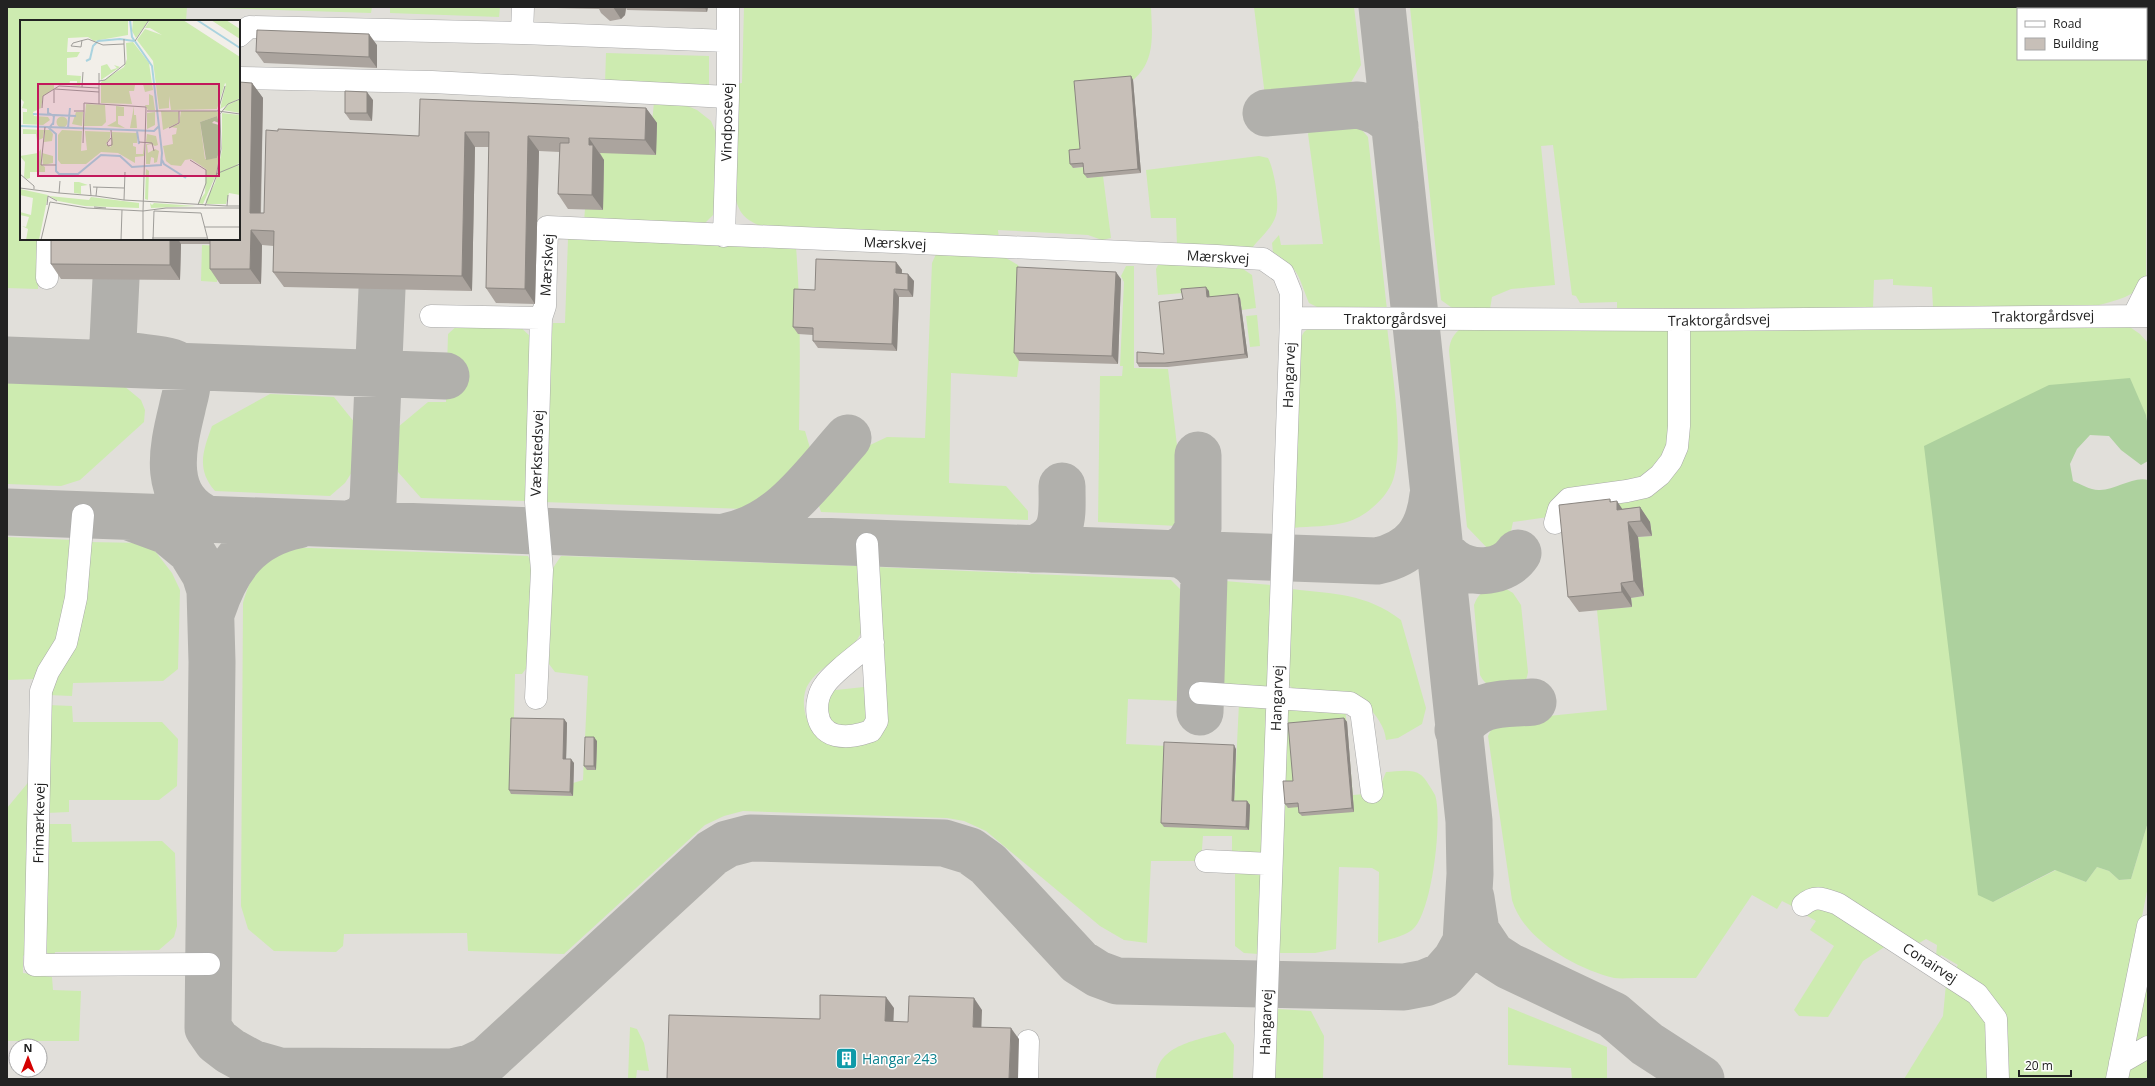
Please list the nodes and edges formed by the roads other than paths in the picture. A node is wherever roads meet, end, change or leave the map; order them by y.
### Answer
1 (523, 7) edge
2 (728, 7) edge
3 (522, 33) junction
4 (240, 35) edge
5 (728, 41) junction
6 (240, 78) edge
7 (728, 97) junction
8 (724, 236) junction
9 (48, 240) edge
10 (47, 278) dead end
11 (2148, 287) edge
12 (2141, 315) edge
13 (431, 316) dead end
14 (541, 318) junction
15 (1291, 318) junction
16 (1679, 320) junction
17 (83, 515) dead end
18 (1555, 523) dead end
19 (867, 544) dead end
20 (873, 642) dead end
21 (1200, 693) dead end
22 (1277, 696) junction
23 (536, 698) dead end
24 (1372, 792) dead end
25 (1206, 862) dead end
26 (1271, 864) junction
27 (1802, 905) dead end
28 (2148, 926) edge
29 (209, 964) dead end
30 (2142, 988) edge
31 (1028, 1041) dead end
32 (2148, 1047) edge
33 (2119, 1071) edge
34 (1027, 1079) edge
35 (1264, 1079) edge
36 (1998, 1079) edge

1 - 3 lane
2 - 5 lane, Vindposevej
3 - 4 lane
3 - 5 lane
5 - 7 lane, Vindposevej
6 - 7 lane
7 - 8 lane, Vindposevej
8 - 14 lane, Mærskvej
8 - 15 lane, Mærskvej
9 - 10 lane
11 - 12 lane
12 - 16 lane, Traktorgårdsvej
13 - 14 lane
14 - 23 lane, Værkstedsvej
15 - 16 lane, Traktorgårdsvej
15 - 22 lane, Hangarvej
16 - 18 lane
17 - 29 lane, Frimærkevej
19 - 20 lane
21 - 22 lane
22 - 24 lane
22 - 26 lane, Hangarvej
25 - 26 lane
26 - 35 lane, Hangarvej
27 - 36 lane, Conairvej
28 - 30 lane
30 - 33 lane
31 - 34 lane
32 - 33 lane

